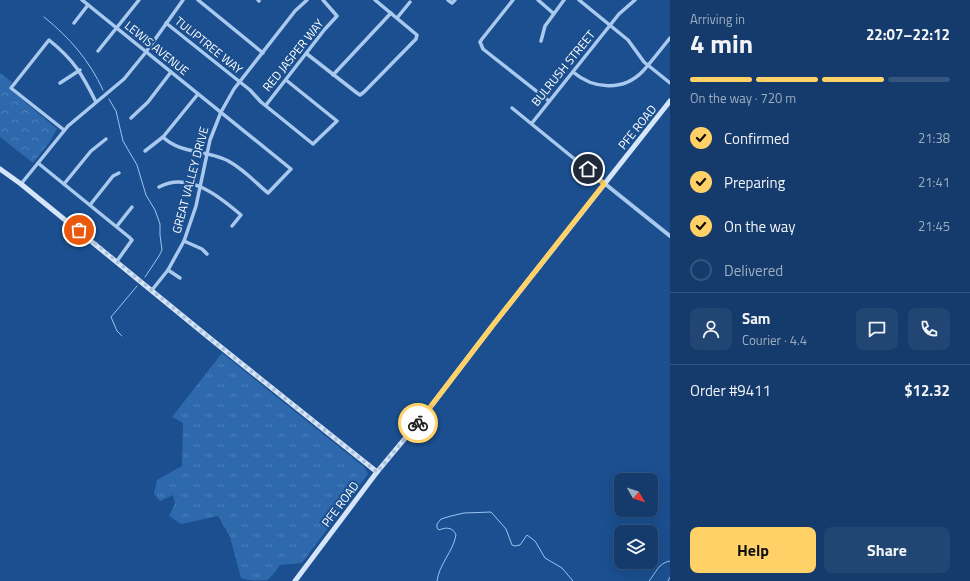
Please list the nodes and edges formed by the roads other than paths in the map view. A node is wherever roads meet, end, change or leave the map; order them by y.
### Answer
1 (82, 0) edge
2 (139, 0) edge
3 (183, 0) edge
4 (198, 0) edge
5 (307, 0) edge
6 (323, 0) edge
7 (375, 0) edge
8 (448, 0) edge
9 (455, 0) edge
10 (514, 0) edge
11 (538, 0) edge
12 (564, 0) edge
13 (579, 0) edge
14 (635, 0) edge
15 (410, 2) dead end
16 (88, 5) junction
17 (391, 13) junction
18 (553, 13) junction
19 (397, 18) junction
20 (74, 23) dead end
21 (166, 23) junction
22 (610, 25) junction
23 (116, 28) junction
24 (670, 38) edge
25 (541, 41) dead end
26 (98, 51) dead end
27 (146, 52) junction
28 (263, 53) junction
29 (307, 54) junction
30 (647, 65) junction
31 (80, 70) junction
32 (171, 72) junction
33 (573, 72) junction
34 (333, 75) junction
35 (286, 80) junction
36 (240, 82) junction
37 (60, 83) dead end
38 (670, 83) edge
39 (198, 94) junction
40 (549, 101) junction
41 (670, 101) edge
42 (96, 102) junction
43 (266, 105) junction
44 (512, 108) dead end
45 (221, 112) junction
46 (131, 118) dead end
47 (532, 123) junction
48 (64, 130) junction
49 (163, 137) junction
50 (106, 139) dead end
51 (145, 151) dead end
52 (207, 153) junction
53 (38, 163) junction
54 (0, 169) edge
55 (119, 173) dead end
56 (21, 184) junction
57 (64, 184) junction
58 (604, 184) junction
59 (159, 187) dead end
60 (200, 187) junction
61 (90, 205) junction
62 (132, 207) dead end
63 (117, 226) junction
64 (232, 226) dead end
65 (670, 236) edge
66 (184, 241) junction
67 (207, 254) dead end
68 (116, 261) junction
69 (168, 270) junction
70 (180, 278) dead end
71 (152, 290) junction
72 (377, 472) junction
73 (296, 580) edge

1 - 16 street, LEWIS AVENUE
2 - 23 street
3 - 21 street
4 - 28 street
5 - 28 street, GREAT VALLEY DRIVE
6 - 29 street, RED JASPER WAY
7 - 17 street
8 - 9 street
10 - 40 street
11 - 18 street
12 - 18 street
13 - 22 street
14 - 22 street, BULRUSH STREET
15 - 19 street
16 - 20 street
16 - 23 street, LEWIS AVENUE
17 - 19 street
17 - 34 street
18 - 25 street
19 - 34 street
21 - 27 street
21 - 36 street, TULIPTREE WAY
22 - 30 street
22 - 33 street, BULRUSH STREET
23 - 26 street
23 - 27 street, LEWIS AVENUE
24 - 30 street
27 - 32 street, LEWIS AVENUE
27 - 42 street
28 - 36 street, GREAT VALLEY DRIVE
29 - 34 street
29 - 35 street, RED JASPER WAY
30 - 33 street
30 - 38 street
31 - 37 street
31 - 42 street
31 - 48 street
32 - 39 street, LEWIS AVENUE
32 - 46 street
33 - 40 street, BULRUSH STREET
35 - 43 street, RED JASPER WAY
35 - 43 street, TULIPTREE WAY
36 - 43 street, TULIPTREE WAY
36 - 45 street, GREAT VALLEY DRIVE
39 - 45 street, LEWIS AVENUE
39 - 49 street
40 - 47 street, BULRUSH STREET
41 - 58 main road, PFE ROAD
42 - 48 street
44 - 47 street
45 - 52 street, GREAT VALLEY DRIVE
45 - 52 street, LEWIS AVENUE
47 - 58 street
48 - 53 street
49 - 51 street
49 - 52 street
50 - 57 street
52 - 60 street, GREAT VALLEY DRIVE
53 - 56 street
53 - 57 street
54 - 56 main road
55 - 61 street
56 - 68 main road
57 - 61 street
58 - 65 street
58 - 72 main road, PFE ROAD
59 - 60 street
60 - 64 street
60 - 66 street, GREAT VALLEY DRIVE
61 - 63 street
62 - 63 street
63 - 68 street
66 - 67 street
66 - 69 street, GREAT VALLEY DRIVE
68 - 71 main road
69 - 70 street
69 - 71 street, GREAT VALLEY DRIVE
71 - 72 main road
72 - 73 main road, PFE ROAD

